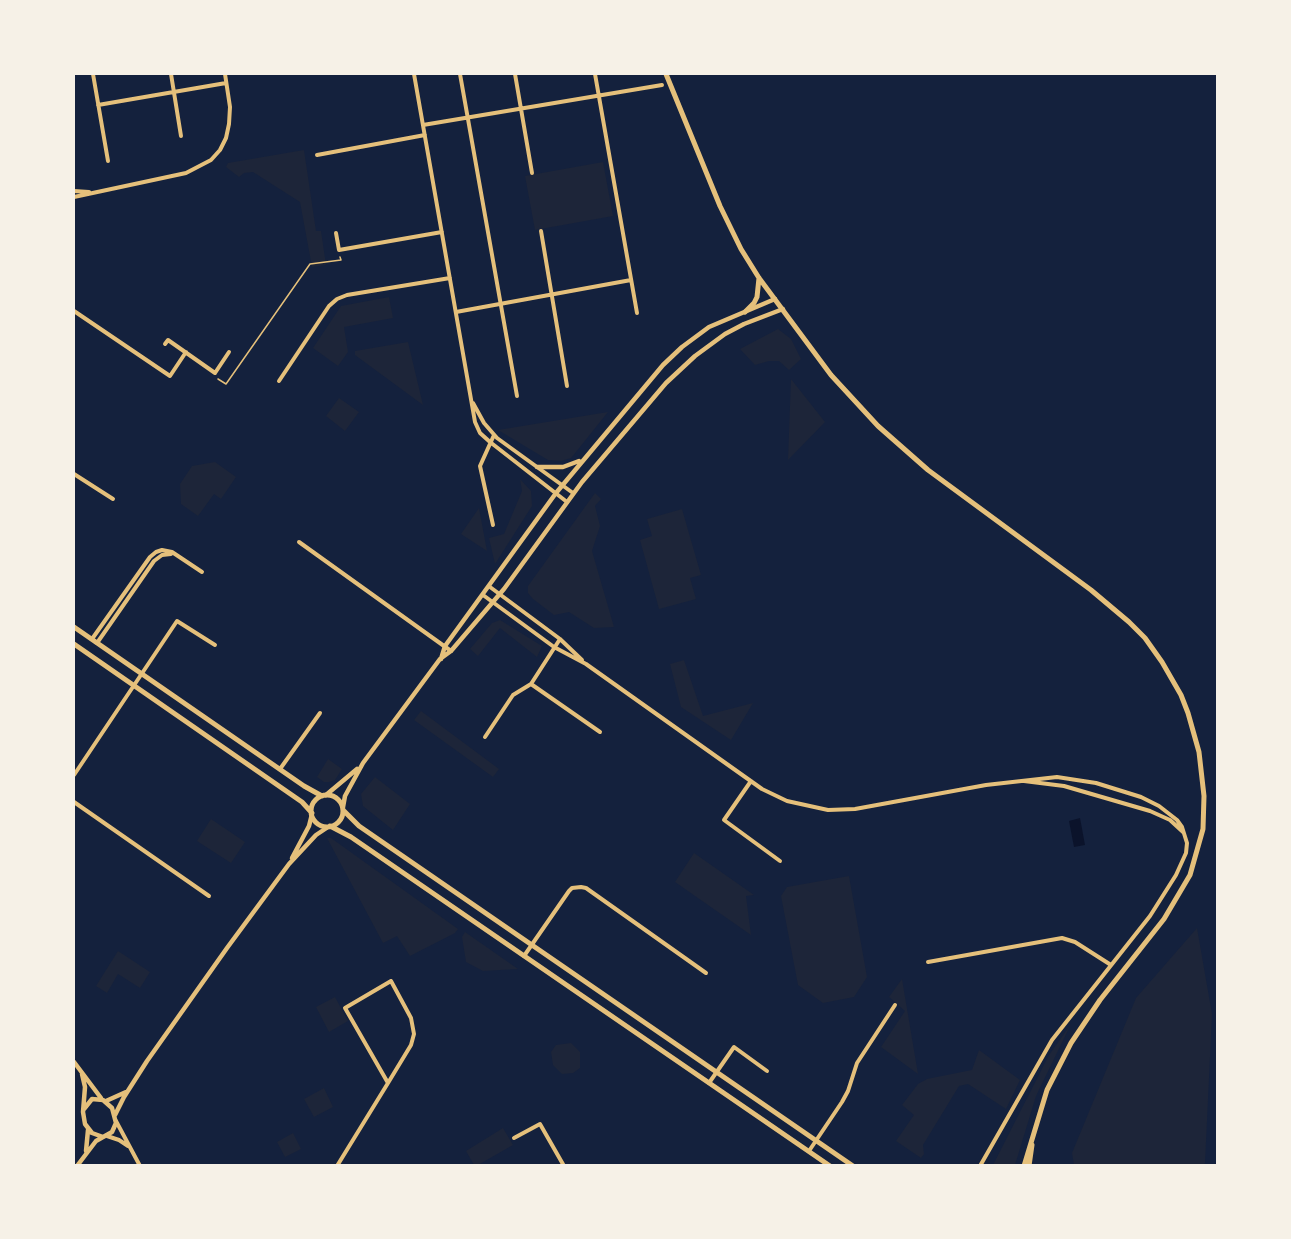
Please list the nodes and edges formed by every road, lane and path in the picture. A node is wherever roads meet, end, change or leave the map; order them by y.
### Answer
1 (93, 74) edge
2 (171, 74) edge
3 (225, 74) edge
4 (414, 74) edge
5 (460, 74) edge
6 (515, 74) edge
7 (595, 74) edge
8 (666, 74) edge
9 (226, 83) junction
10 (662, 85) dead end
11 (173, 92) junction
12 (599, 95) junction
13 (98, 105) junction
14 (521, 108) junction
15 (468, 117) junction
16 (423, 125) junction
17 (425, 135) junction
18 (181, 136) dead end
19 (317, 155) dead end
20 (108, 161) dead end
21 (532, 173) dead end
22 (74, 191) edge
23 (95, 191) junction
24 (74, 197) edge
25 (541, 231) dead end
26 (442, 232) junction
27 (336, 233) dead end
28 (339, 250) junction
29 (450, 278) junction
30 (759, 278) junction
31 (631, 280) junction
32 (552, 295) junction
33 (775, 299) junction
34 (501, 304) junction
35 (783, 309) junction
36 (74, 311) edge
37 (456, 312) junction
38 (745, 312) junction
39 (636, 313) dead end
40 (165, 344) dead end
41 (186, 352) junction
42 (229, 352) dead end
43 (216, 373) junction
44 (279, 381) dead end
45 (567, 386) dead end
46 (517, 396) dead end
47 (472, 399) junction
48 (494, 435) junction
49 (490, 442) junction
50 (584, 458) junction
51 (537, 466) junction
52 (74, 474) edge
53 (562, 484) junction
54 (555, 493) junction
55 (573, 493) junction
56 (113, 499) dead end
57 (567, 502) junction
58 (493, 525) dead end
59 (299, 542) dead end
60 (202, 572) dead end
61 (489, 587) junction
62 (500, 594) junction
63 (483, 595) junction
64 (493, 602) junction
65 (74, 627) edge
66 (560, 639) junction
67 (94, 641) junction
68 (74, 644) edge
69 (215, 645) dead end
70 (445, 646) junction
71 (554, 647) junction
72 (452, 651) junction
73 (441, 659) junction
74 (586, 664) junction
75 (141, 674) junction
76 (531, 684) junction
77 (133, 686) junction
78 (320, 713) dead end
79 (600, 732) dead end
80 (485, 737) dead end
81 (363, 763) junction
82 (280, 769) junction
83 (74, 775) edge
84 (751, 781) junction
85 (1016, 781) junction
86 (324, 795) junction
87 (74, 802) edge
88 (343, 809) junction
89 (312, 813) junction
90 (329, 827) junction
91 (1186, 835) junction
92 (780, 861) dead end
93 (289, 864) junction
94 (209, 896) dead end
95 (532, 945) junction
96 (524, 956) junction
97 (928, 962) dead end
98 (1111, 965) junction
99 (706, 973) dead end
100 (895, 1005) dead end
101 (74, 1062) edge
102 (767, 1071) dead end
103 (717, 1072) junction
104 (82, 1074) junction
105 (388, 1083) junction
106 (709, 1083) junction
107 (128, 1090) junction
108 (104, 1101) junction
109 (84, 1109) junction
110 (116, 1118) junction
111 (1036, 1126) junction
112 (87, 1127) junction
113 (105, 1136) junction
114 (514, 1138) dead end
115 (816, 1140) junction
116 (130, 1149) junction
117 (809, 1151) junction
118 (85, 1154) junction
119 (77, 1166) edge
120 (140, 1166) edge
121 (337, 1166) edge
122 (564, 1166) edge
123 (830, 1166) edge
124 (853, 1166) edge
125 (980, 1166) edge
126 (1024, 1166) edge
127 (1029, 1166) edge

1 - 13 street
2 - 11 street
3 - 9 street
4 - 16 street
5 - 15 street
6 - 14 street
7 - 12 street
8 - 30 main road
9 - 11 street
9 - 23 street
10 - 12 street
11 - 13 street
11 - 18 street
12 - 14 street
12 - 31 street
13 - 20 street
14 - 15 street
14 - 21 street
15 - 16 street
15 - 34 street
16 - 17 street
17 - 19 street
17 - 26 street
22 - 23 street
23 - 24 street
25 - 32 street
26 - 28 street
26 - 29 street
27 - 28 street
28 - 43 path
29 - 37 street
29 - 44 street
30 - 33 main road
30 - 38 main road
31 - 32 street
31 - 39 street
32 - 34 street
32 - 45 street
33 - 35 main road
33 - 38 street
34 - 37 street
34 - 46 street
35 - 55 street
35 - 111 main road
36 - 41 street
37 - 47 street
38 - 50 street
40 - 41 street
41 - 43 street
42 - 43 street
47 - 48 street
47 - 49 street
48 - 49 street
48 - 51 street
49 - 54 street
49 - 58 street
50 - 51 street
50 - 53 street
51 - 53 street
52 - 56 street
53 - 54 street
53 - 55 street
54 - 57 street
54 - 61 street
55 - 57 street
57 - 62 street
59 - 70 street
60 - 67 street
61 - 62 street
61 - 63 street
62 - 64 street
62 - 66 street
63 - 64 street
63 - 70 street
64 - 71 street
64 - 72 street
65 - 67 main road
66 - 71 street
66 - 74 street
67 - 75 main road
68 - 77 main road
69 - 75 street
70 - 72 street
70 - 73 street
71 - 74 street
71 - 76 street
72 - 73 street
73 - 81 street
74 - 84 street
75 - 77 street
75 - 82 main road
76 - 79 street
76 - 80 street
77 - 83 street
77 - 89 main road
78 - 82 street
81 - 86 street
81 - 88 street
82 - 86 main road
84 - 85 street
84 - 92 street
85 - 91 street
85 - 91 street
86 - 88 main road
86 - 89 main road
87 - 94 street
88 - 90 main road
88 - 95 main road
89 - 90 main road
89 - 93 street
90 - 93 street
90 - 96 main road
91 - 98 street
93 - 107 street
95 - 96 street
95 - 99 street
95 - 103 main road
96 - 106 main road
97 - 98 street
98 - 125 street
100 - 115 street
101 - 104 street
102 - 103 street
103 - 106 street
103 - 115 main road
104 - 108 street
104 - 109 street
105 - 105 street
105 - 121 street
106 - 117 main road
107 - 108 street
107 - 110 street
108 - 109 street
108 - 110 street
109 - 112 street
110 - 113 street
110 - 116 street
111 - 126 main road
111 - 127 main road
112 - 113 street
112 - 118 street
113 - 116 street
113 - 118 street
114 - 122 street
115 - 117 street
115 - 124 main road
116 - 120 street
117 - 123 main road
118 - 119 street

